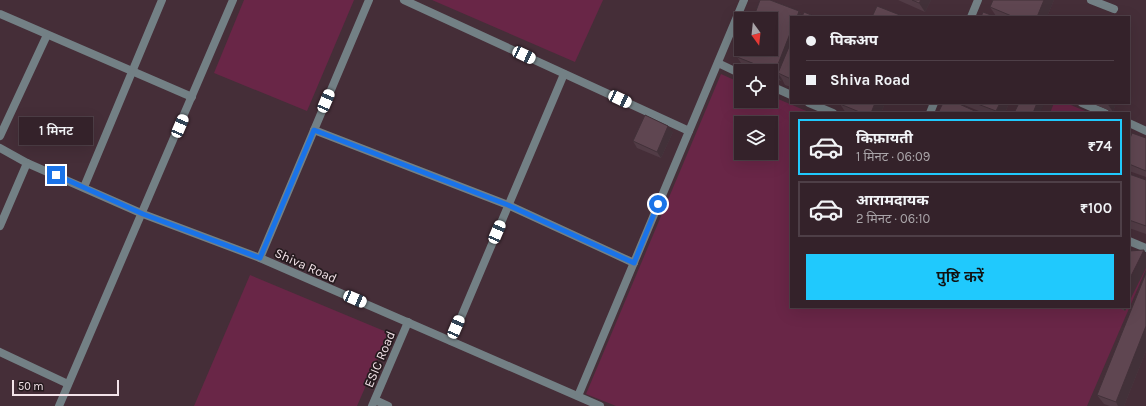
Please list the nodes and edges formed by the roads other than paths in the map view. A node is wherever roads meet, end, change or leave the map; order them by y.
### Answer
1 (162, 0) edge
2 (233, 0) edge
3 (369, 0) edge
4 (404, 0) edge
5 (744, 0) edge
6 (978, 0) edge
7 (1091, 0) edge
8 (1114, 10) dead end
9 (0, 14) edge
10 (971, 16) edge
11 (47, 35) junction
12 (718, 64) junction
13 (131, 71) junction
14 (734, 71) edge
15 (564, 74) junction
16 (778, 89) edge
17 (790, 95) edge
18 (192, 97) junction
19 (811, 104) edge
20 (1084, 104) edge
21 (831, 112) edge
22 (1103, 112) edge
23 (1130, 123) edge
24 (314, 130) junction
25 (689, 131) junction
26 (1146, 131) edge
27 (0, 136) edge
28 (0, 148) edge
29 (27, 163) junction
30 (84, 187) junction
31 (508, 205) junction
32 (143, 214) junction
33 (0, 226) edge
34 (1130, 241) edge
35 (1146, 248) edge
36 (260, 258) junction
37 (634, 263) junction
38 (408, 322) junction
39 (451, 341) junction
40 (0, 352) edge
41 (68, 384) junction
42 (578, 396) junction
43 (373, 403) edge
44 (596, 405) edge
45 (58, 406) edge
46 (388, 406) edge

1 - 13 street
2 - 18 street
3 - 24 street
4 - 15 street
5 - 12 street
6 - 10 street
7 - 8 street
9 - 11 street
11 - 13 street
11 - 27 street
12 - 14 street
12 - 25 street
13 - 18 street
13 - 30 street
15 - 25 street
15 - 31 street
16 - 17 street
18 - 32 street
19 - 21 street
20 - 22 street
23 - 26 street
24 - 31 street
24 - 36 street
25 - 37 street
28 - 29 street, Shiva Road
29 - 30 street, Shiva Road
29 - 33 street
30 - 32 street, Shiva Road
31 - 37 street
31 - 39 street
32 - 36 street, Shiva Road
32 - 41 street
34 - 35 street
36 - 38 street, Shiva Road
37 - 42 street
38 - 39 street, Shiva Road
38 - 43 street, ESIC Road
39 - 42 street, Shiva Road
40 - 41 street
41 - 45 street
42 - 44 street, Shiva Road
43 - 46 street

